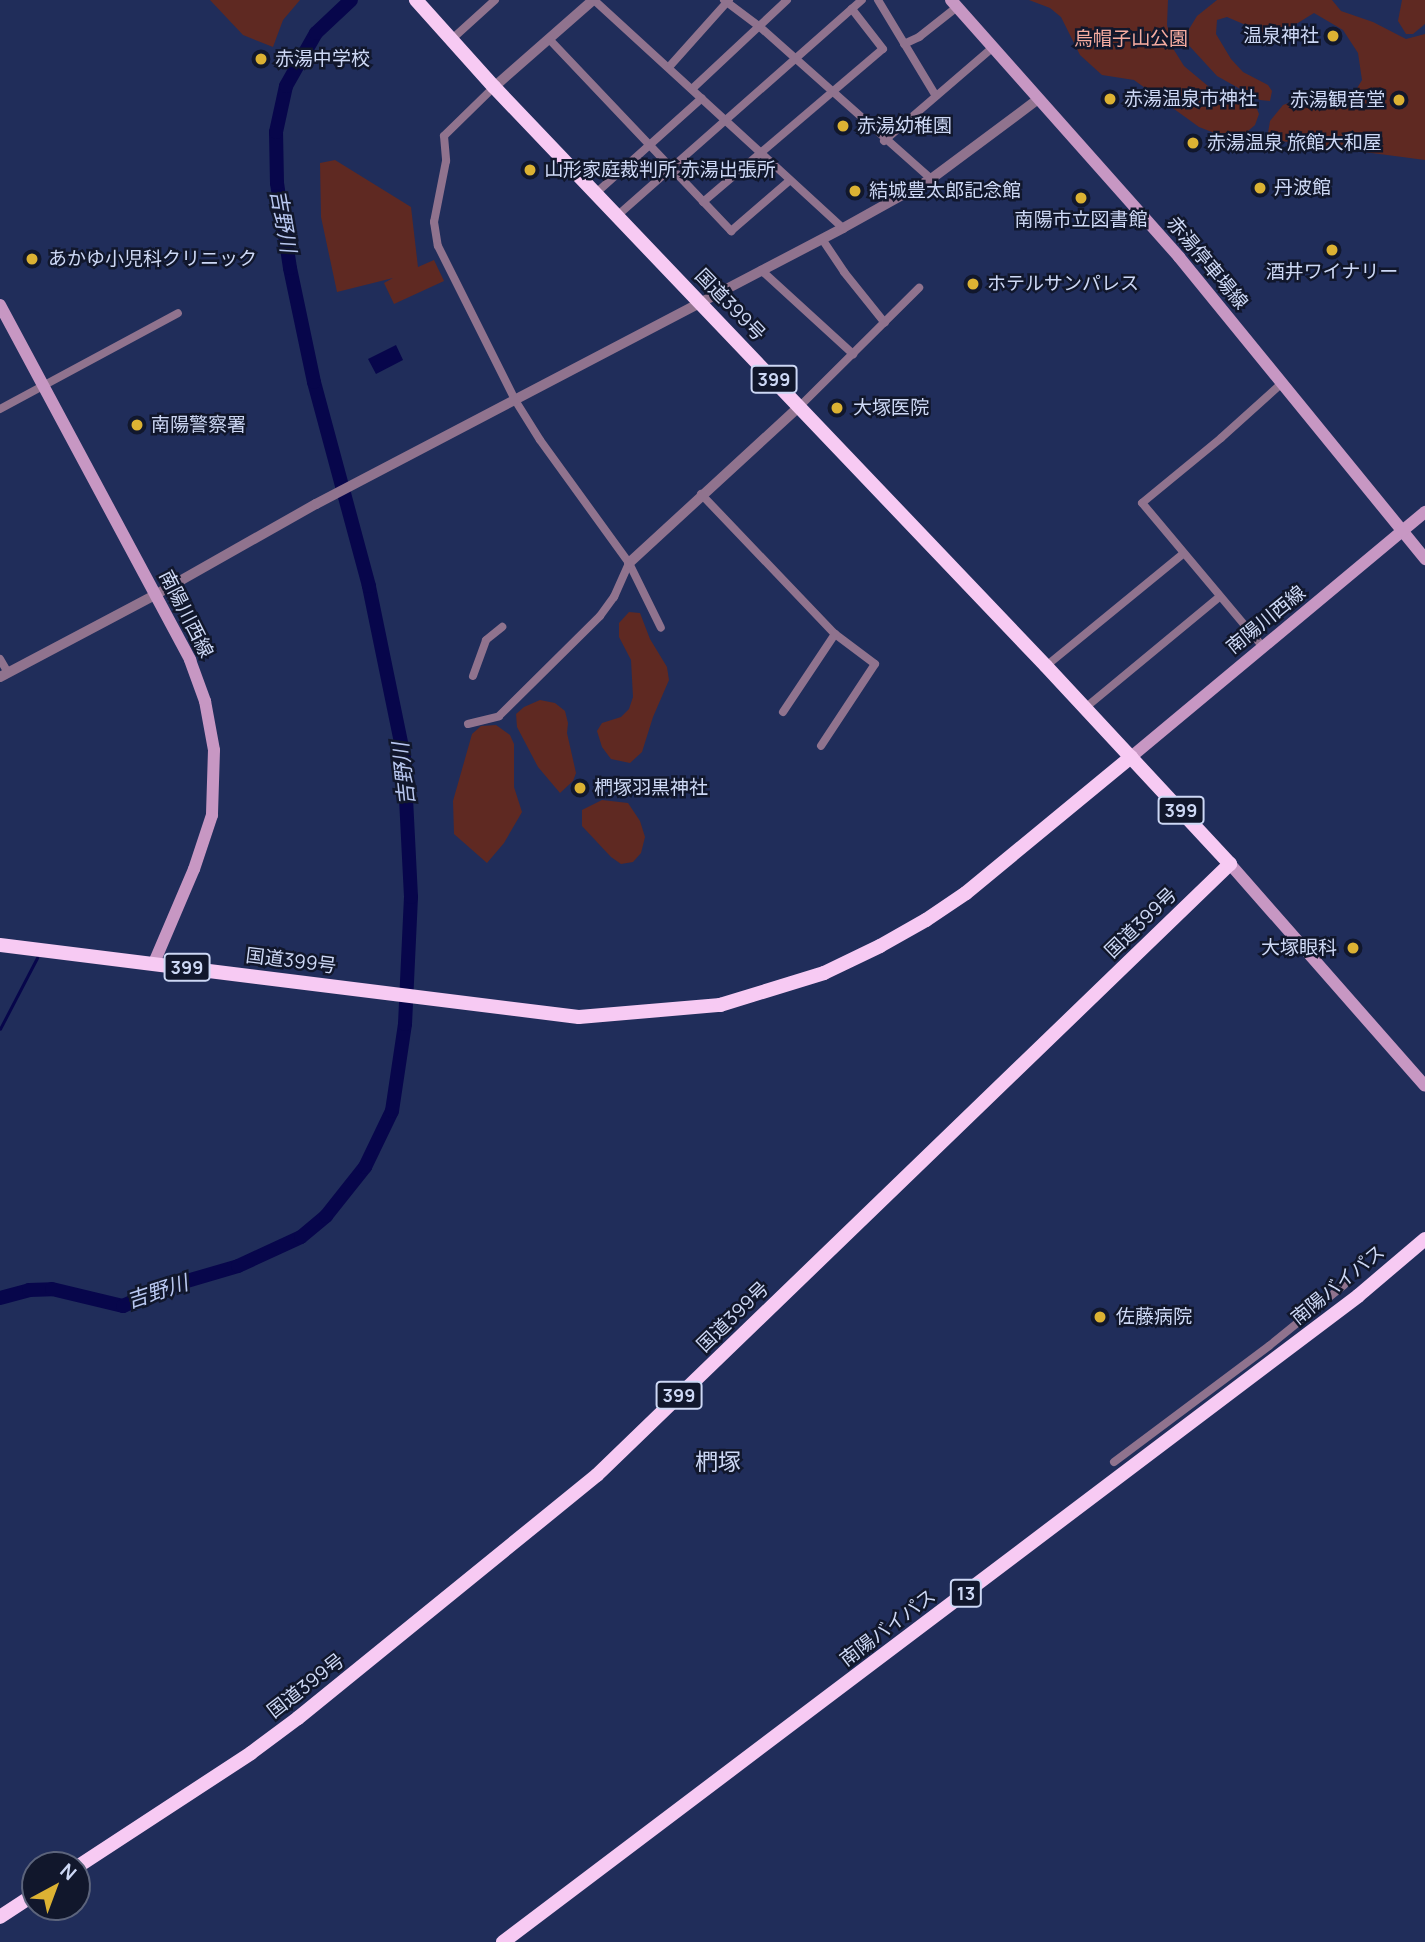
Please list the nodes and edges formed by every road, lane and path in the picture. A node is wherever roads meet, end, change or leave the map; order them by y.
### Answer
1 (416, 0) edge
2 (495, 0) edge
3 (594, 0) edge
4 (787, 0) edge
5 (862, 0) edge
6 (878, 0) edge
7 (727, 1) edge
8 (954, 4) edge
9 (852, 9) junction
10 (760, 27) junction
11 (452, 39) junction
12 (549, 39) junction
13 (904, 44) junction
14 (992, 48) junction
15 (795, 59) junction
16 (669, 67) junction
17 (494, 87) junction
18 (692, 89) junction
19 (831, 93) junction
20 (936, 96) junction
21 (702, 98) junction
22 (1037, 100) junction
23 (726, 120) junction
24 (884, 141) junction
25 (650, 145) junction
26 (760, 153) junction
27 (672, 169) junction
28 (931, 179) junction
29 (789, 181) junction
30 (596, 193) junction
31 (703, 202) junction
32 (618, 215) junction
33 (843, 228) junction
34 (822, 239) junction
35 (761, 270) junction
36 (919, 288) dead end
37 (700, 301) junction
38 (0, 305) edge
39 (178, 313) dead end
40 (885, 323) junction
41 (853, 354) junction
42 (1280, 384) junction
43 (43, 386) junction
44 (515, 400) junction
45 (800, 406) junction
46 (0, 409) edge
47 (701, 494) junction
48 (1425, 512) edge
49 (1402, 531) junction
50 (1183, 554) junction
51 (1425, 559) edge
52 (629, 563) junction
53 (155, 596) junction
54 (1219, 597) junction
55 (502, 627) dead end
56 (661, 628) dead end
57 (835, 634) junction
58 (1264, 647) junction
59 (0, 659) edge
60 (1046, 666) junction
61 (4, 675) edge
62 (473, 676) dead end
63 (1085, 708) junction
64 (783, 712) dead end
65 (468, 724) dead end
66 (821, 747) dead end
67 (1132, 757) junction
68 (1230, 864) junction
69 (0, 945) edge
70 (154, 963) junction
71 (1425, 1086) edge
72 (1425, 1238) edge
73 (1344, 1285) dead end
74 (1114, 1462) dead end
75 (91, 1858) edge
76 (21, 1903) edge
77 (0, 1917) edge
78 (503, 1942) edge

1 - 11 highway, 国道399号 / 399
2 - 11 street
3 - 12 street
3 - 16 street
4 - 10 street
5 - 9 street
6 - 13 street
7 - 10 street
7 - 16 street
8 - 13 street
8 - 14 main road, 赤湯停車場線
9 - 15 street
9 - 19 street
10 - 15 street
10 - 18 street
11 - 17 highway, 国道399号 / 399
12 - 17 street
12 - 25 street
13 - 20 street
14 - 20 street
14 - 22 main road, 赤湯停車場線
15 - 19 street
15 - 23 street
16 - 18 street
17 - 30 highway, 国道399号 / 399
17 - 44 street
18 - 21 street
19 - 24 street
19 - 26 street
20 - 24 street
21 - 23 street
21 - 25 street
22 - 28 street
22 - 42 main road, 赤湯停車場線
23 - 26 street
23 - 27 street
24 - 28 street
25 - 27 street
25 - 30 street
26 - 29 street
26 - 31 street
27 - 31 street
27 - 32 street
28 - 33 street
29 - 31 street
29 - 33 street
30 - 32 highway, 国道399号 / 399
32 - 37 highway, 国道399号 / 399
33 - 34 street
34 - 35 street
34 - 40 street
35 - 37 street
35 - 41 street
36 - 40 street
37 - 44 street
37 - 45 highway, 国道399号 / 399
38 - 43 main road, 南陽川西線
39 - 43 street
40 - 41 street
41 - 45 street
42 - 49 main road, 赤湯停車場線
42 - 50 street
43 - 46 street
43 - 53 main road, 南陽川西線
44 - 52 street
44 - 53 street
45 - 47 street
45 - 60 highway, 国道399号 / 399
47 - 52 street
47 - 57 street
48 - 49 main road, 南陽川西線
49 - 51 main road, 赤湯停車場線
49 - 58 main road, 南陽川西線
50 - 54 street
50 - 60 street
52 - 56 street
52 - 65 street
53 - 61 street
53 - 70 main road, 南陽川西線
54 - 58 street
54 - 63 street
55 - 62 street
57 - 64 street
57 - 66 street
58 - 67 main road, 南陽川西線
59 - 61 street
60 - 63 highway, 国道399号 / 399
63 - 67 highway, 国道399号 / 399
67 - 68 highway, 国道399号 / 399
67 - 70 highway, 国道399号 / 399
68 - 71 main road
68 - 75 highway, 国道399号 / 399
69 - 70 highway, 国道399号 / 399
72 - 78 highway, 南陽バイパス / 13
73 - 74 street
76 - 77 highway

